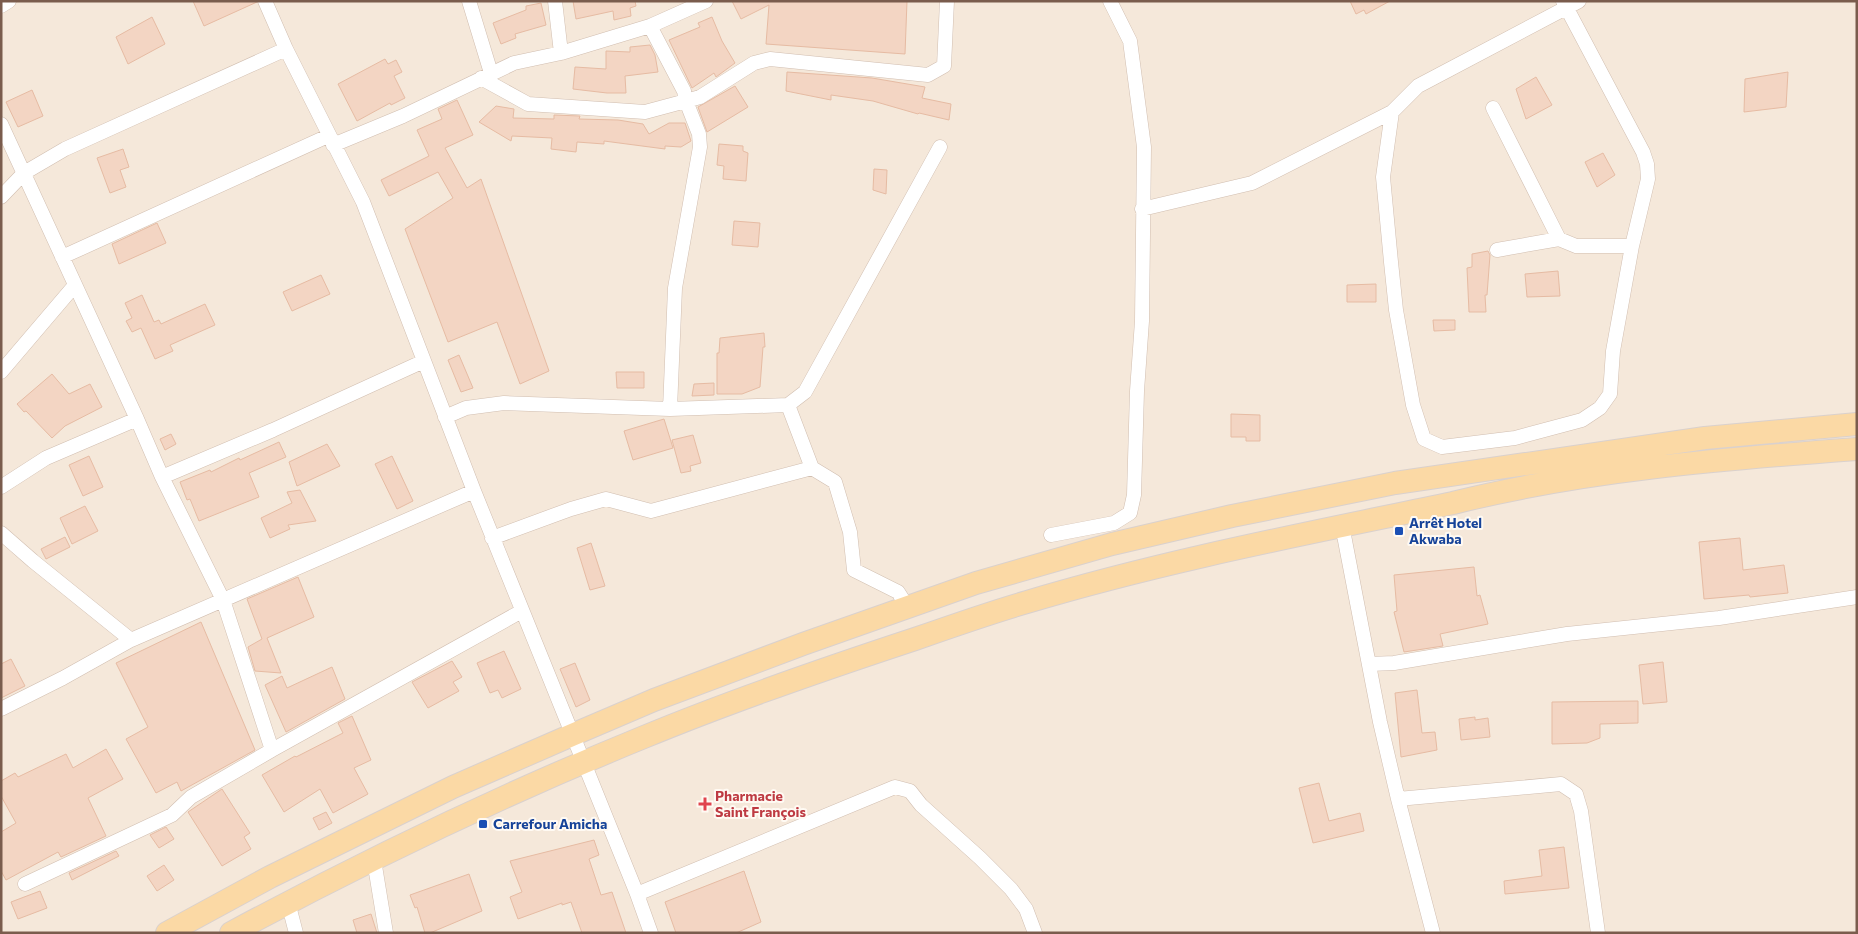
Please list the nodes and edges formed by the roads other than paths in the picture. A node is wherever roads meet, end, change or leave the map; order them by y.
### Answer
1 (10, 1) edge
2 (265, 1) edge
3 (469, 1) edge
4 (556, 1) edge
5 (706, 1) edge
6 (947, 1) edge
7 (1110, 1) edge
8 (1570, 3) edge
9 (1, 6) edge
10 (650, 26) junction
11 (286, 49) junction
12 (562, 53) junction
13 (486, 76) junction
14 (686, 101) junction
15 (1493, 108) dead end
16 (1392, 112) junction
17 (1, 124) edge
18 (331, 141) junction
19 (940, 147) dead end
20 (24, 174) junction
21 (1, 196) edge
22 (1142, 208) junction
23 (1559, 239) junction
24 (1632, 246) junction
25 (1497, 250) dead end
26 (62, 257) junction
27 (76, 285) junction
28 (424, 361) junction
29 (1, 372) edge
30 (788, 406) junction
31 (670, 409) junction
32 (445, 417) junction
33 (138, 419) junction
34 (1857, 424) edge
35 (1857, 450) edge
36 (812, 468) junction
37 (162, 477) junction
38 (1, 487) edge
39 (474, 492) junction
40 (1342, 525) junction
41 (1, 533) edge
42 (1050, 535) dead end
43 (492, 538) junction
44 (1857, 597) edge
45 (223, 600) junction
46 (908, 606) junction
47 (522, 611) junction
48 (131, 640) junction
49 (1370, 664) junction
50 (1, 709) edge
51 (572, 735) junction
52 (272, 750) junction
53 (583, 763) junction
54 (1398, 799) junction
55 (374, 860) junction
56 (25, 884) dead end
57 (637, 894) junction
58 (288, 902) junction
59 (167, 933) edge
60 (231, 933) edge
61 (296, 933) edge
62 (386, 933) edge
63 (651, 933) edge
64 (1036, 933) edge
65 (1434, 933) edge
66 (1598, 933) edge

1 - 9 street
2 - 11 street
3 - 13 street
4 - 12 street
5 - 10 street
6 - 14 street
7 - 22 street
8 - 16 street
8 - 24 street
10 - 12 street
10 - 14 street
11 - 18 street
11 - 20 street
12 - 13 street
13 - 14 street
13 - 18 street
14 - 31 street
15 - 23 street
16 - 22 street
16 - 24 street
17 - 20 street
18 - 26 street
18 - 28 street
19 - 30 street
20 - 21 street
20 - 26 street
22 - 42 street
23 - 24 street
23 - 25 street
26 - 27 street
27 - 29 street
27 - 33 street
28 - 32 street
28 - 37 street
30 - 31 street
30 - 36 street
31 - 32 street
32 - 39 street
33 - 37 street
33 - 38 street
34 - 46 main road
35 - 40 main road
36 - 43 street
36 - 46 street
37 - 45 street
39 - 43 street
39 - 45 street
40 - 49 street
40 - 53 main road
41 - 48 street
43 - 47 street
44 - 49 street
45 - 48 street
45 - 52 street
46 - 51 main road
47 - 51 street
47 - 52 street
48 - 50 street
49 - 54 street
51 - 53 street
51 - 59 main road
52 - 56 street
53 - 55 main road
53 - 57 street
54 - 65 street
54 - 66 street
55 - 58 main road
55 - 62 street
57 - 63 street
57 - 64 street
58 - 60 main road
58 - 61 street

